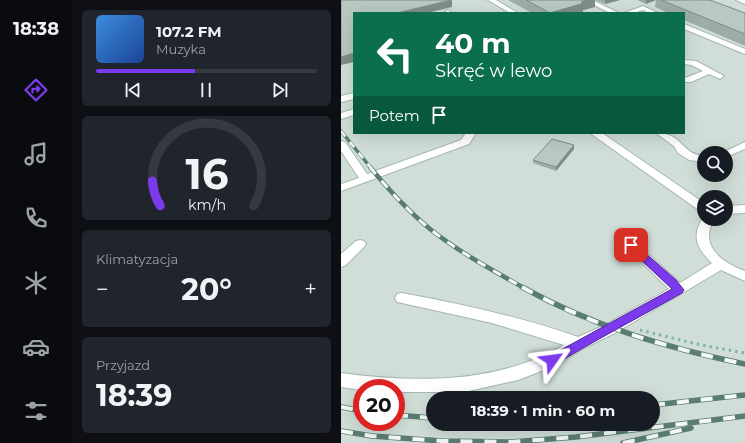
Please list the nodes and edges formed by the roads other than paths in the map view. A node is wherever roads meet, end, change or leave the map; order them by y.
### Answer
1 (491, 0) edge
2 (587, 0) edge
3 (739, 0) edge
4 (745, 2) edge
5 (655, 4) dead end
6 (643, 8) junction
7 (513, 12) edge
8 (614, 12) edge
9 (630, 12) edge
10 (653, 12) edge
11 (685, 26) edge
12 (745, 52) edge
13 (685, 62) edge
14 (709, 71) junction
15 (721, 76) dead end
16 (688, 80) dead end
17 (353, 96) edge
18 (341, 99) edge
19 (353, 112) edge
20 (341, 116) edge
21 (596, 134) edge
22 (663, 134) edge
23 (470, 135) edge
24 (341, 144) edge
25 (745, 144) edge
26 (733, 150) edge
27 (697, 158) edge
28 (365, 180) junction
29 (341, 188) edge
30 (697, 203) edge
31 (745, 209) edge
32 (733, 210) edge
33 (703, 226) edge
34 (360, 244) dead end
35 (631, 245) dead end
36 (341, 262) edge
37 (721, 264) junction
38 (745, 276) edge
39 (678, 290) junction
40 (402, 298) dead end
41 (579, 344) junction
42 (341, 380) edge

1 - 7 lane
2 - 8 lane
3 - 4 lane
5 - 6 lane
6 - 9 lane
6 - 10 lane
11 - 12 lane
13 - 14 lane
14 - 15 lane
14 - 16 lane
17 - 18 lane
19 - 20 lane
21 - 30 lane
22 - 27 lane
23 - 28 lane
24 - 28 lane
25 - 26 lane
28 - 29 lane
31 - 32 lane
33 - 37 lane
34 - 36 lane
35 - 39 lane
37 - 38 lane
37 - 39 lane
39 - 41 lane
40 - 41 lane
41 - 42 lane

